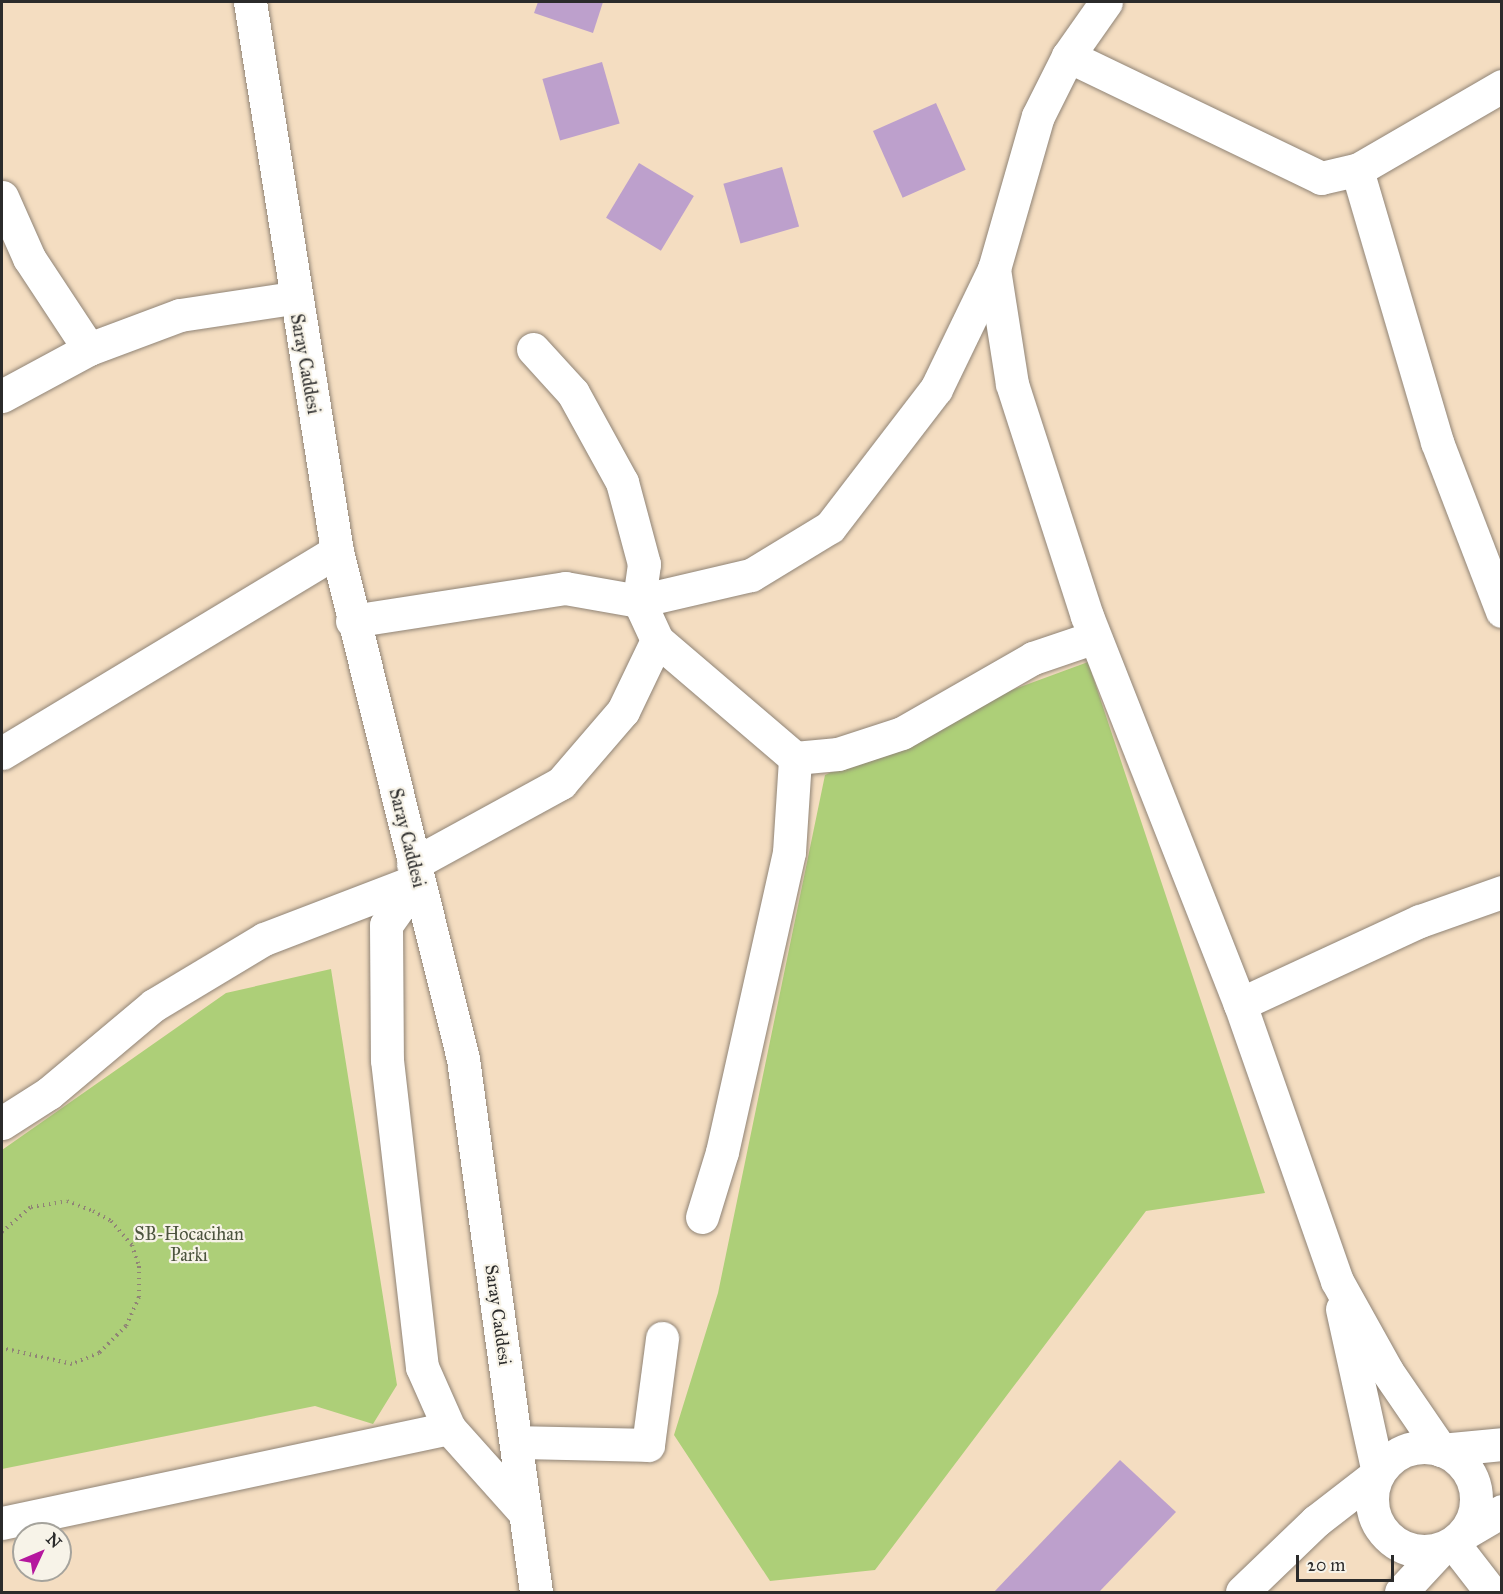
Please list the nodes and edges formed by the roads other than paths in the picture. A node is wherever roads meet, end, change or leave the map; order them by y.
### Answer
1 (250, 2) edge
2 (273, 2) edge
3 (1106, 2) edge
4 (1068, 56) junction
5 (266, 86) junction
6 (1502, 86) edge
7 (1357, 170) junction
8 (2, 197) edge
9 (994, 269) junction
10 (293, 298) junction
11 (89, 349) junction
12 (533, 349) dead end
13 (2, 396) edge
14 (337, 551) junction
15 (639, 601) junction
16 (1502, 612) edge
17 (352, 621) junction
18 (1095, 637) junction
19 (657, 640) junction
20 (2, 753) edge
21 (795, 758) junction
22 (416, 872) junction
23 (1502, 892) edge
24 (1240, 1004) junction
25 (2, 1123) edge
26 (702, 1217) dead end
27 (1337, 1281) junction
28 (662, 1338) dead end
29 (449, 1428) junction
30 (516, 1442) junction
31 (1502, 1444) edge
32 (1441, 1450) junction
33 (1378, 1473) junction
34 (1502, 1511) edge
35 (525, 1513) junction
36 (2, 1523) edge
37 (1453, 1542) junction
38 (536, 1593) edge
39 (1242, 1593) edge
40 (1401, 1593) edge
41 (1491, 1593) edge

1 - 5 street
2 - 5 street
3 - 4 street
4 - 7 street
4 - 9 street
5 - 10 street, Saray Caddesi
6 - 7 street
7 - 16 street
8 - 11 street
9 - 15 street
9 - 18 street
10 - 11 street
10 - 14 street, Saray Caddesi
11 - 13 street
12 - 15 street
14 - 17 street, Saray Caddesi
14 - 20 street
15 - 17 street
15 - 19 street
17 - 22 street, Saray Caddesi
18 - 21 street
18 - 24 street
19 - 21 street
19 - 22 street
21 - 26 street
22 - 25 street
22 - 29 street
22 - 30 street, Saray Caddesi
23 - 24 street
24 - 27 street
27 - 32 street
27 - 33 street
28 - 30 street
29 - 35 street
29 - 36 street
30 - 35 street, Saray Caddesi
31 - 32 street
32 - 33 street
32 - 37 street
33 - 37 street
33 - 39 street
34 - 37 street
35 - 38 street, Saray Caddesi
37 - 40 street
37 - 41 street

